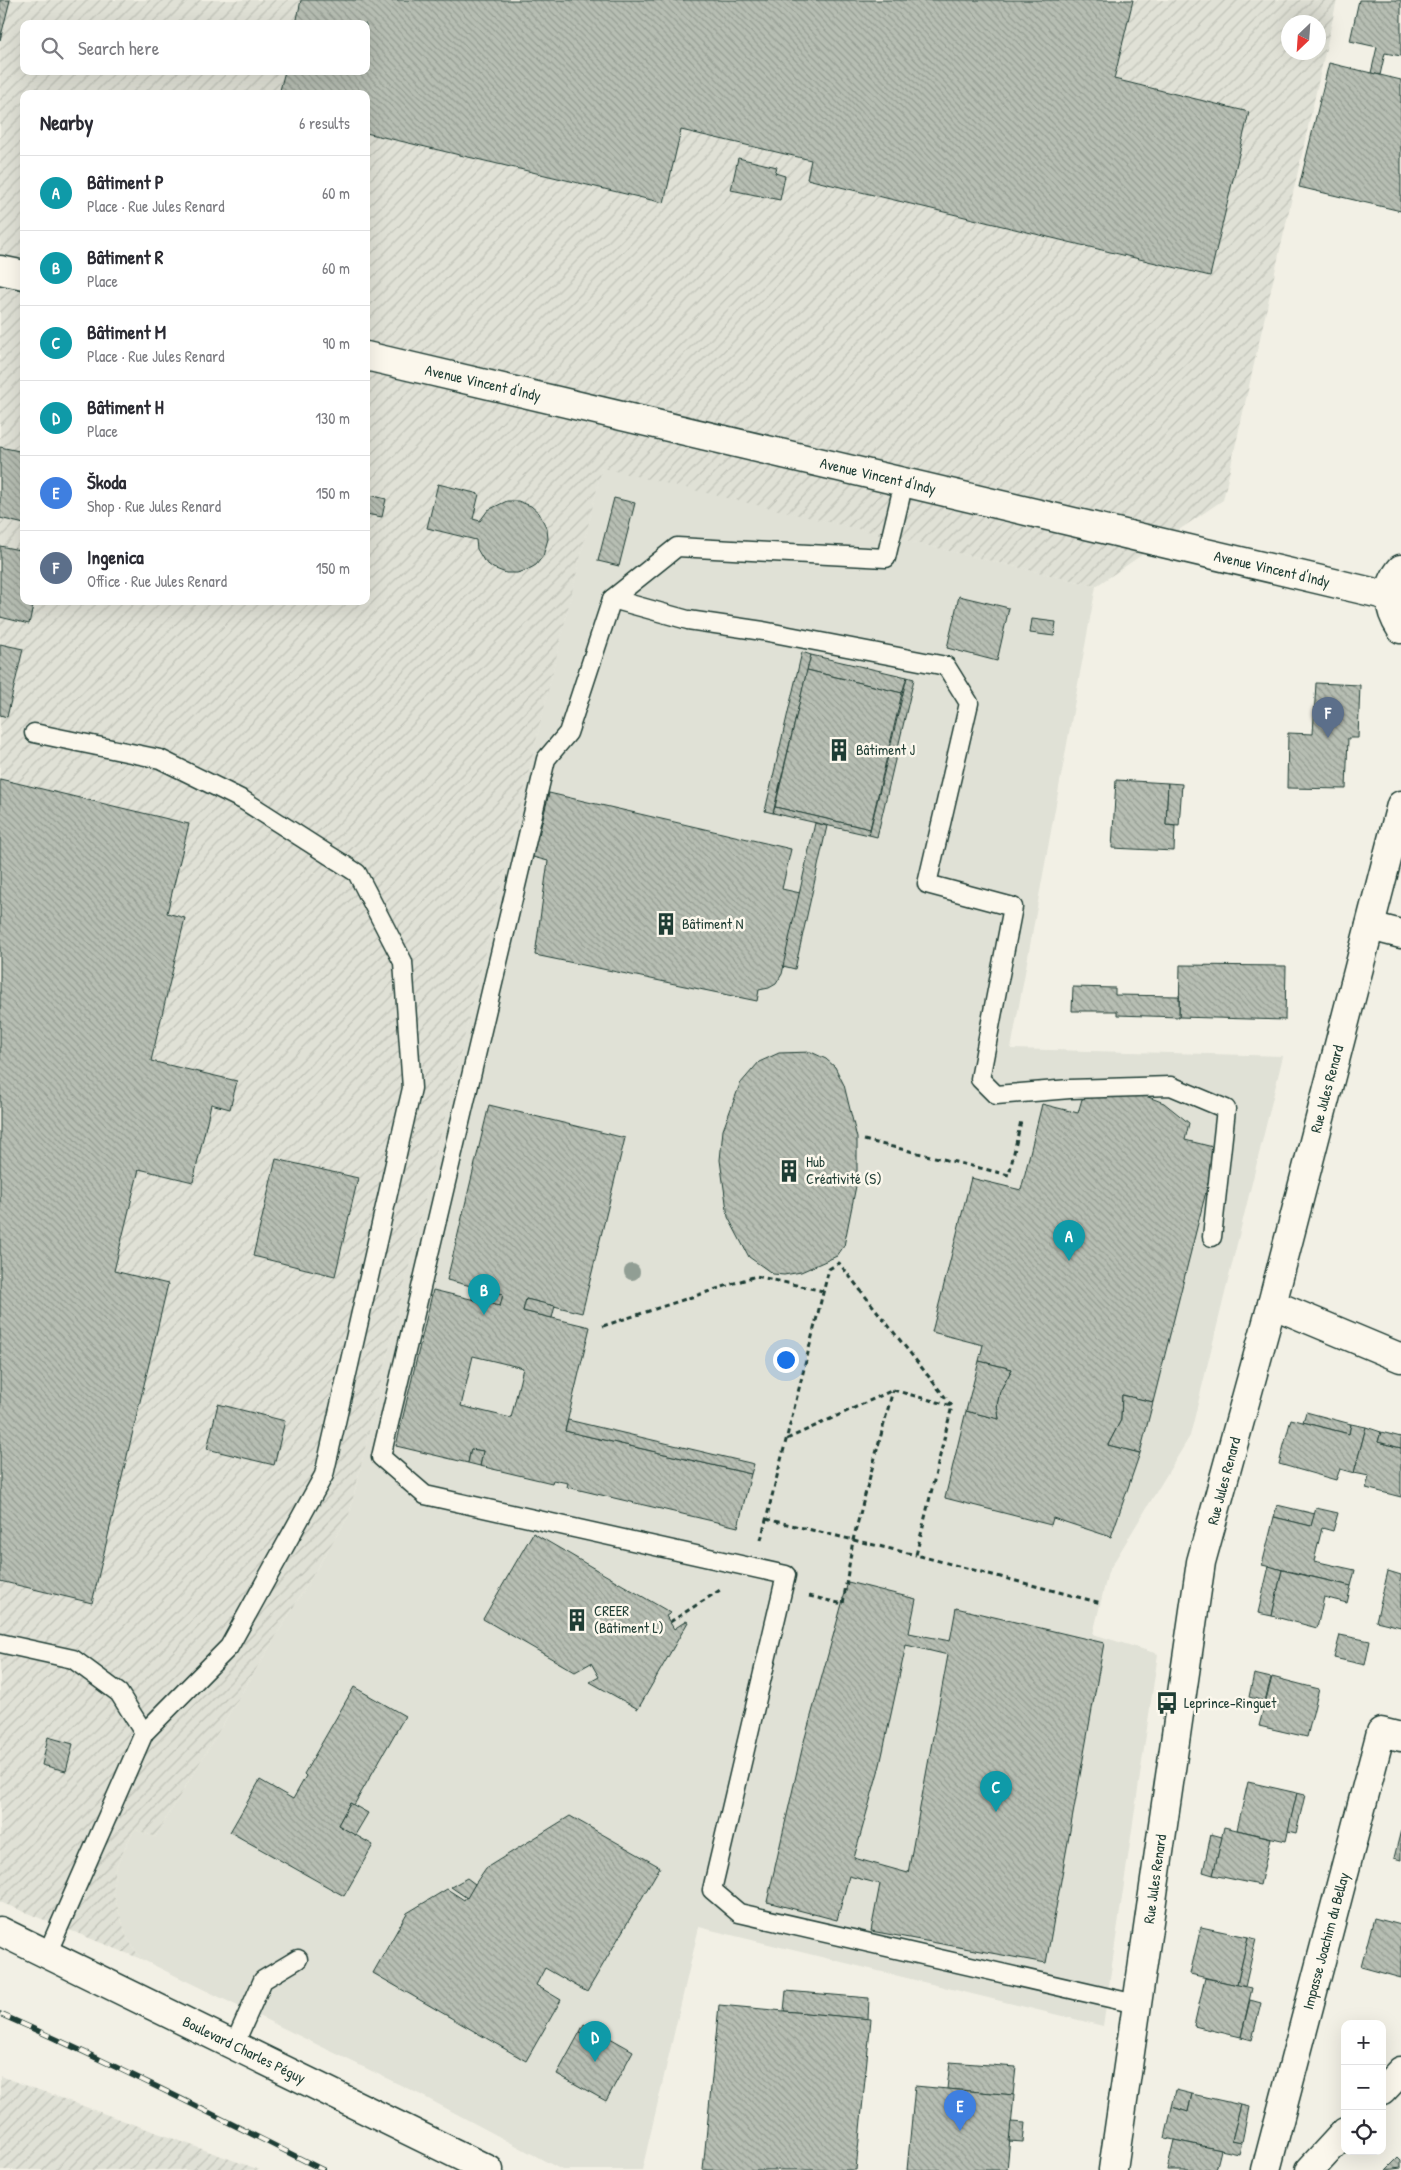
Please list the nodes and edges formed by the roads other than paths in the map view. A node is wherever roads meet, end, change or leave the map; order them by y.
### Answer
1 (0, 270) edge
2 (20, 274) edge
3 (370, 357) edge
4 (904, 482) junction
5 (1401, 569) edge
6 (1389, 596) junction
7 (612, 599) junction
8 (1401, 629) edge
9 (34, 733) dead end
10 (1401, 805) edge
11 (1370, 926) junction
12 (1401, 934) edge
13 (1212, 1237) dead end
14 (1272, 1304) junction
15 (1401, 1358) edge
16 (0, 1644) edge
17 (144, 1733) junction
18 (1401, 1737) edge
19 (0, 1931) edge
20 (48, 1954) junction
21 (298, 1959) dead end
22 (1136, 2004) junction
23 (234, 2045) junction
24 (1401, 2071) edge
25 (1386, 2087) edge
26 (1341, 2136) edge
27 (489, 2170) edge
28 (1113, 2170) edge
29 (1266, 2170) edge
30 (1310, 2170) edge

1 - 2 street
3 - 4 street, Avenue Vincent d'Indy
4 - 6 street, Avenue Vincent d'Indy
4 - 7 lane
5 - 6 street
6 - 8 street
7 - 13 lane
7 - 22 lane
9 - 17 lane
10 - 11 street, Rue Jules Renard
11 - 12 street
11 - 14 street, Rue Jules Renard
14 - 15 street
14 - 22 street, Rue Jules Renard
16 - 17 lane
17 - 20 lane
18 - 29 street, Impasse Joachim du Bellay
19 - 20 street, Boulevard Charles Péguy
20 - 23 street, Boulevard Charles Péguy
21 - 23 lane
22 - 28 street, Rue Jules Renard
23 - 27 street, Boulevard Charles Péguy
24 - 25 street
26 - 30 street

